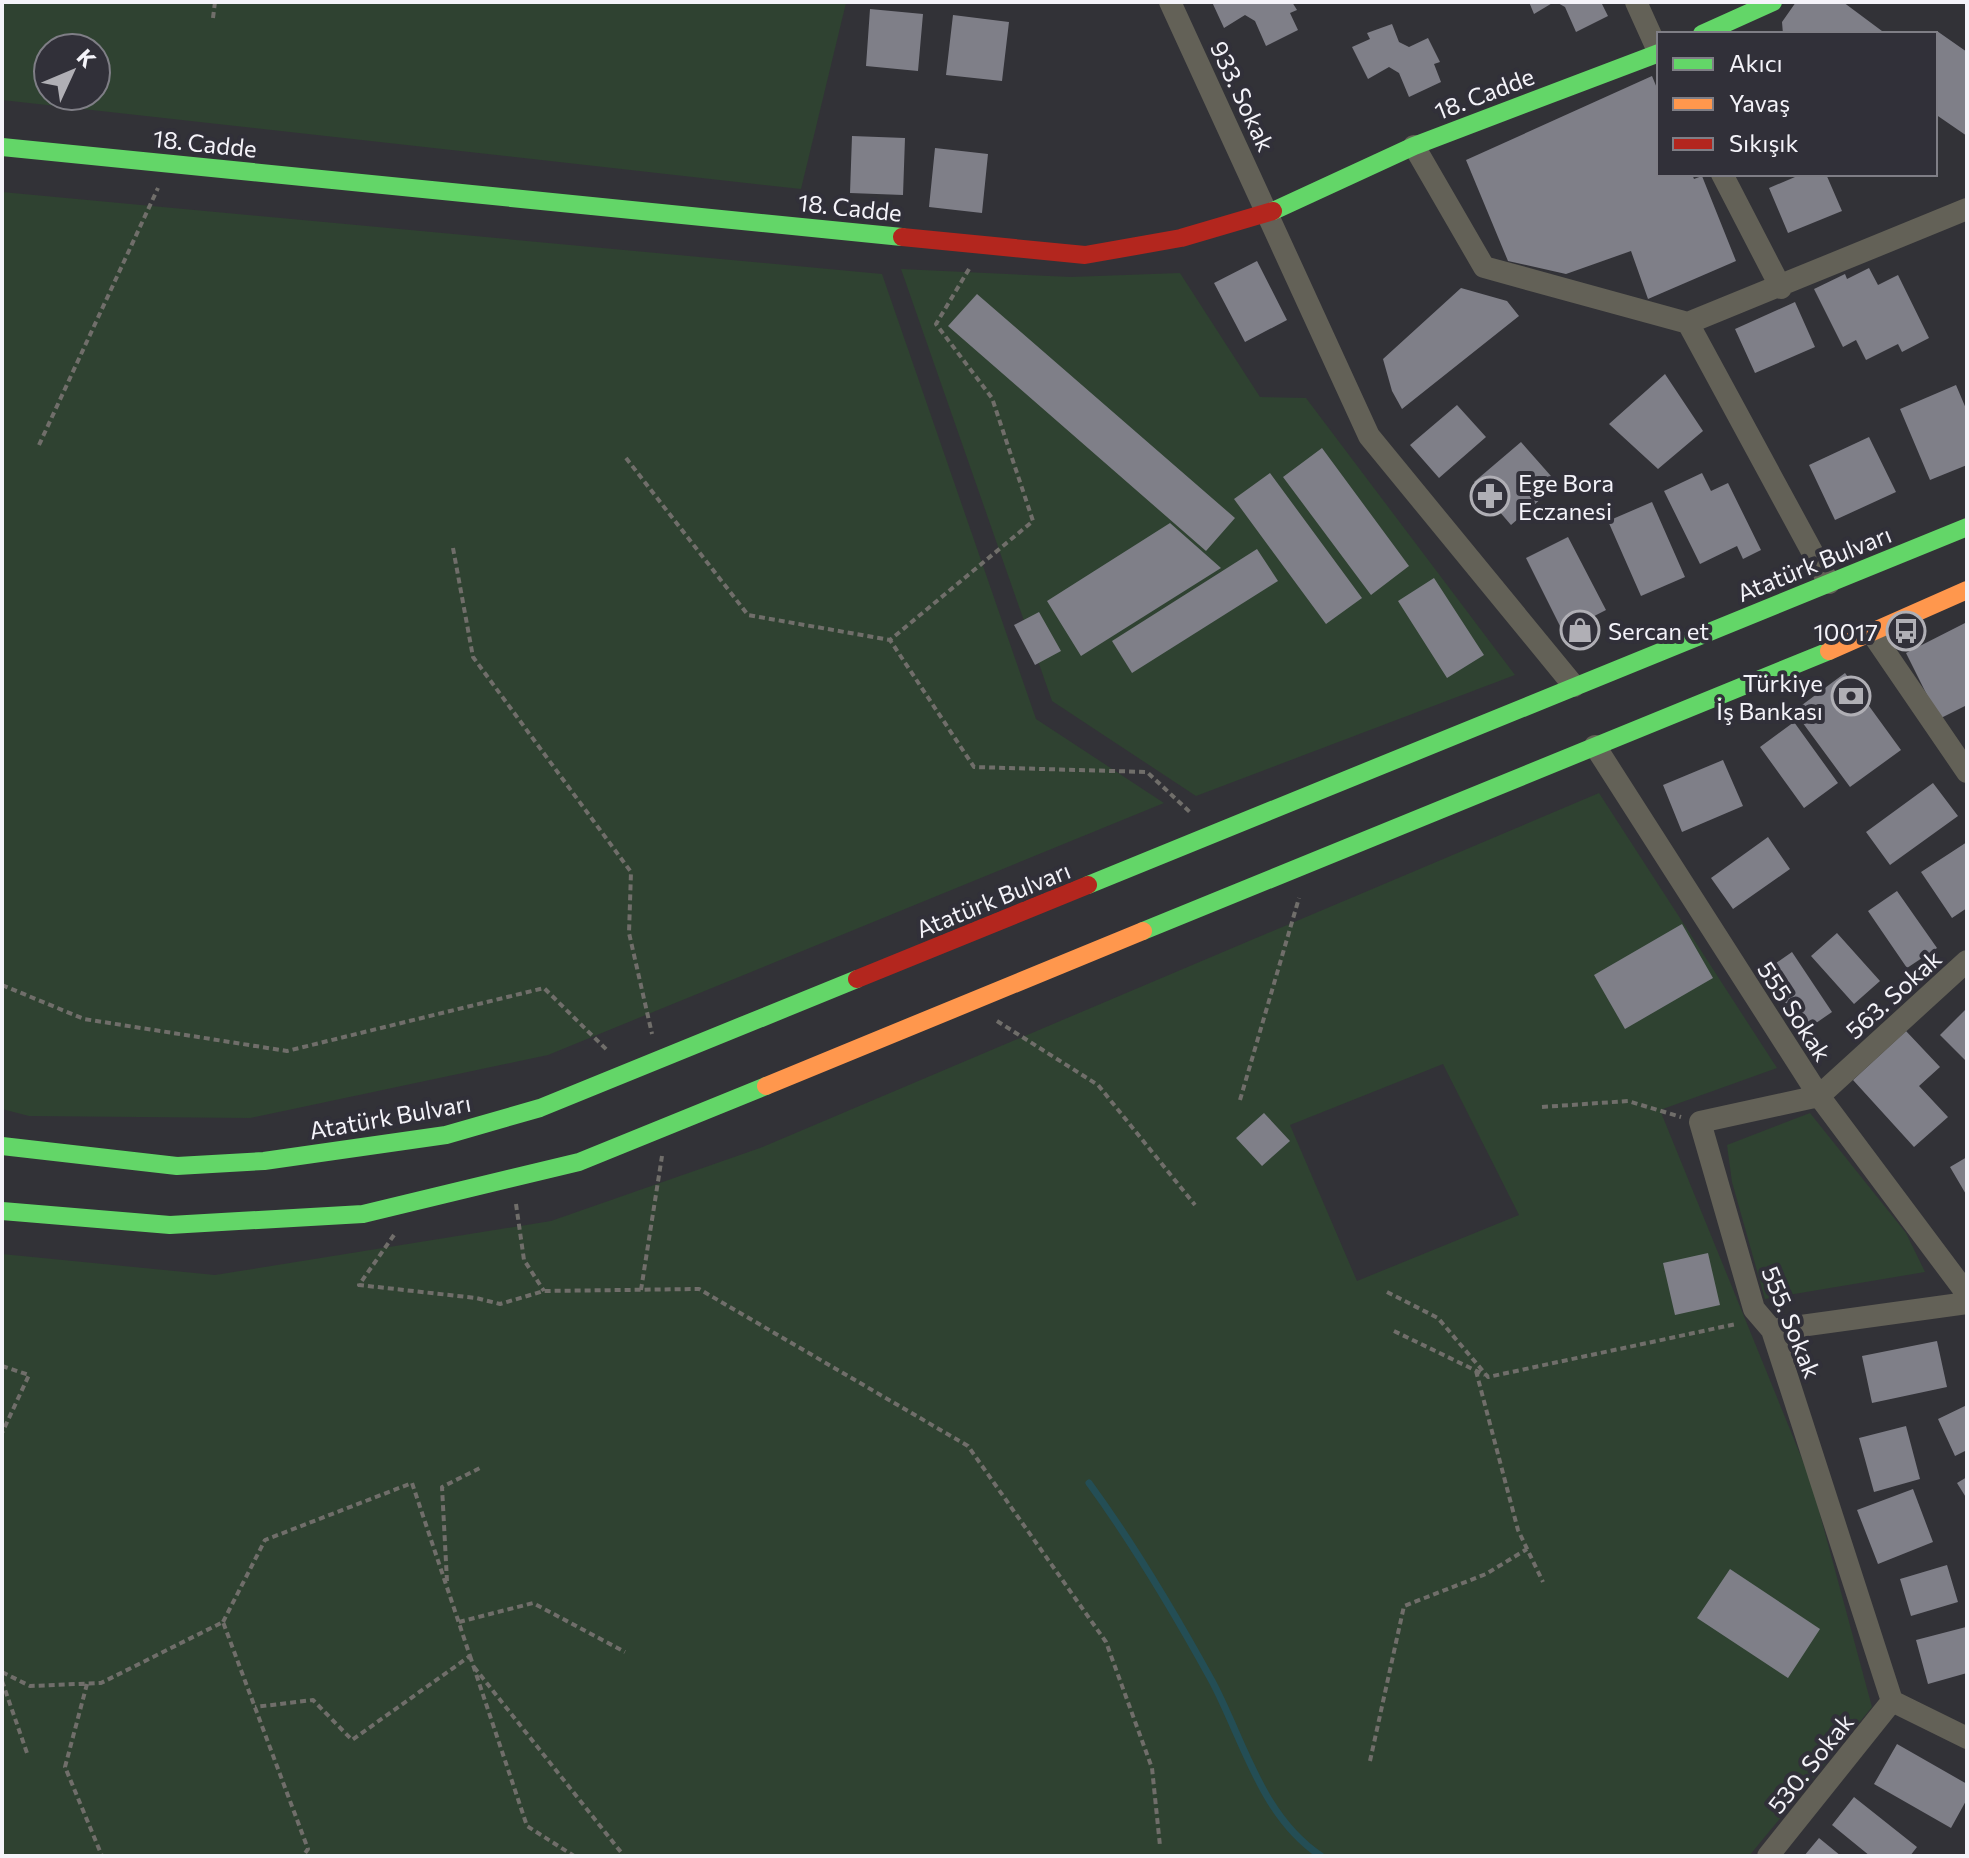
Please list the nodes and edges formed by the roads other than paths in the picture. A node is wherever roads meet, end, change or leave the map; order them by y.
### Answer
1 (1170, 2) edge
2 (1636, 2) edge
3 (1773, 2) edge
4 (1706, 32) edge
5 (1657, 49) edge
6 (1657, 54) edge
7 (1414, 146) junction
8 (2, 147) edge
9 (1723, 176) edge
10 (1967, 209) edge
11 (1270, 213) junction
12 (1781, 288) junction
13 (1688, 323) junction
14 (1967, 527) edge
15 (1829, 583) junction
16 (1967, 590) edge
17 (1872, 633) junction
18 (1574, 686) junction
19 (1595, 746) junction
20 (1967, 772) edge
21 (1967, 961) edge
22 (1819, 1096) junction
23 (2, 1146) edge
24 (2, 1211) edge
25 (1967, 1294) edge
26 (1967, 1303) edge
27 (1767, 1324) junction
28 (1892, 1701) junction
29 (1967, 1738) edge
30 (1768, 1856) edge

1 - 11 street, 933. Sokak
2 - 5 street
3 - 4 main road
6 - 7 main road, 18. Cadde
7 - 11 main road, 18. Cadde
7 - 13 street
8 - 11 main road, 18. Cadde
9 - 12 street
10 - 12 street
11 - 18 street, 933. Sokak
12 - 13 street
13 - 15 street
14 - 15 main road, Atatürk Bulvarı
15 - 18 main road, Atatürk Bulvarı
16 - 17 main road
17 - 19 main road
17 - 20 street
18 - 23 main road, Atatürk Bulvarı
19 - 22 street, 555 Sokak
19 - 24 main road
21 - 22 street, 563. Sokak
22 - 25 street, 555 Sokak
22 - 27 street, 555. Sokak
26 - 27 street
27 - 28 street, 555. Sokak
28 - 29 street
28 - 30 street, 530. Sokak

